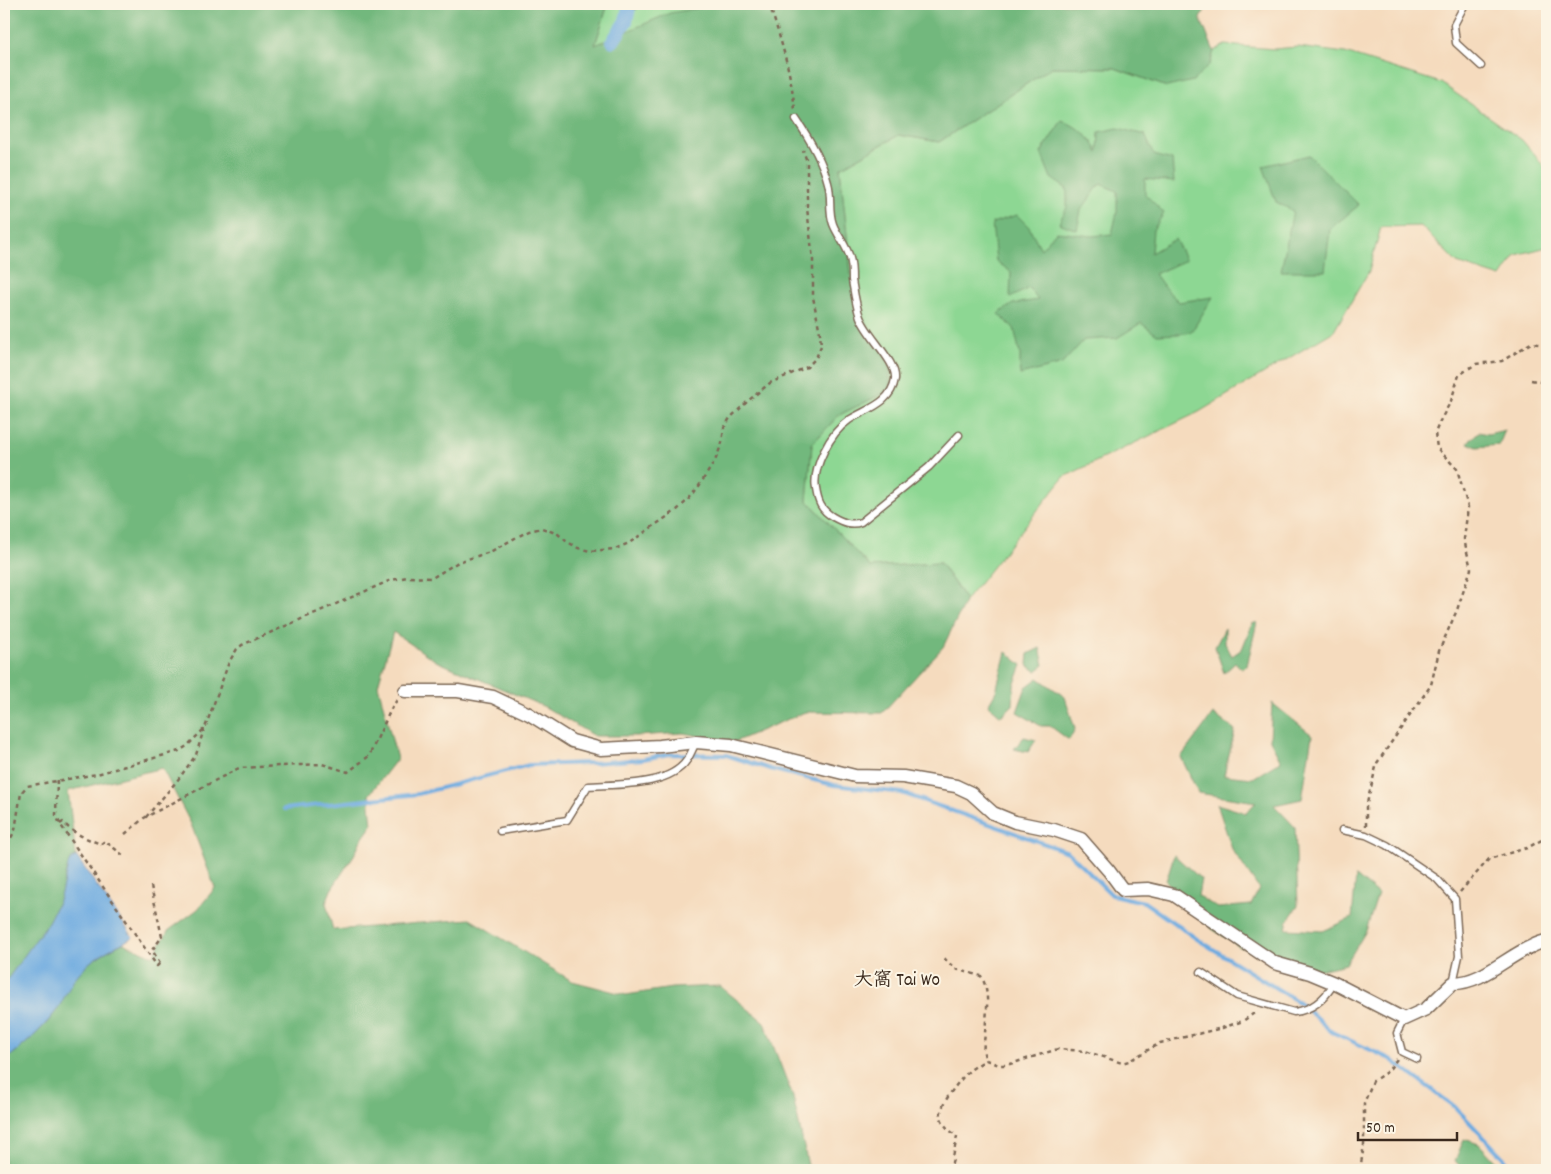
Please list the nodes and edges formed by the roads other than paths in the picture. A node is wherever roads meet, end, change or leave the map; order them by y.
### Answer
1 (1465, 4) edge
2 (1481, 66) dead end
3 (796, 118) road end
4 (959, 435) dead end
5 (405, 691) road end
6 (696, 742) junction
7 (1342, 830) dead end
8 (500, 831) dead end
9 (1547, 941) edge
10 (1201, 972) dead end
11 (1334, 983) junction
12 (1453, 983) junction
13 (1404, 1019) junction
14 (1417, 1059) dead end

1 - 2 lane
3 - 4 lane
5 - 6 street
6 - 8 lane
6 - 11 street
7 - 12 lane
9 - 12 street
10 - 11 lane
11 - 13 street
12 - 13 street
13 - 14 lane

